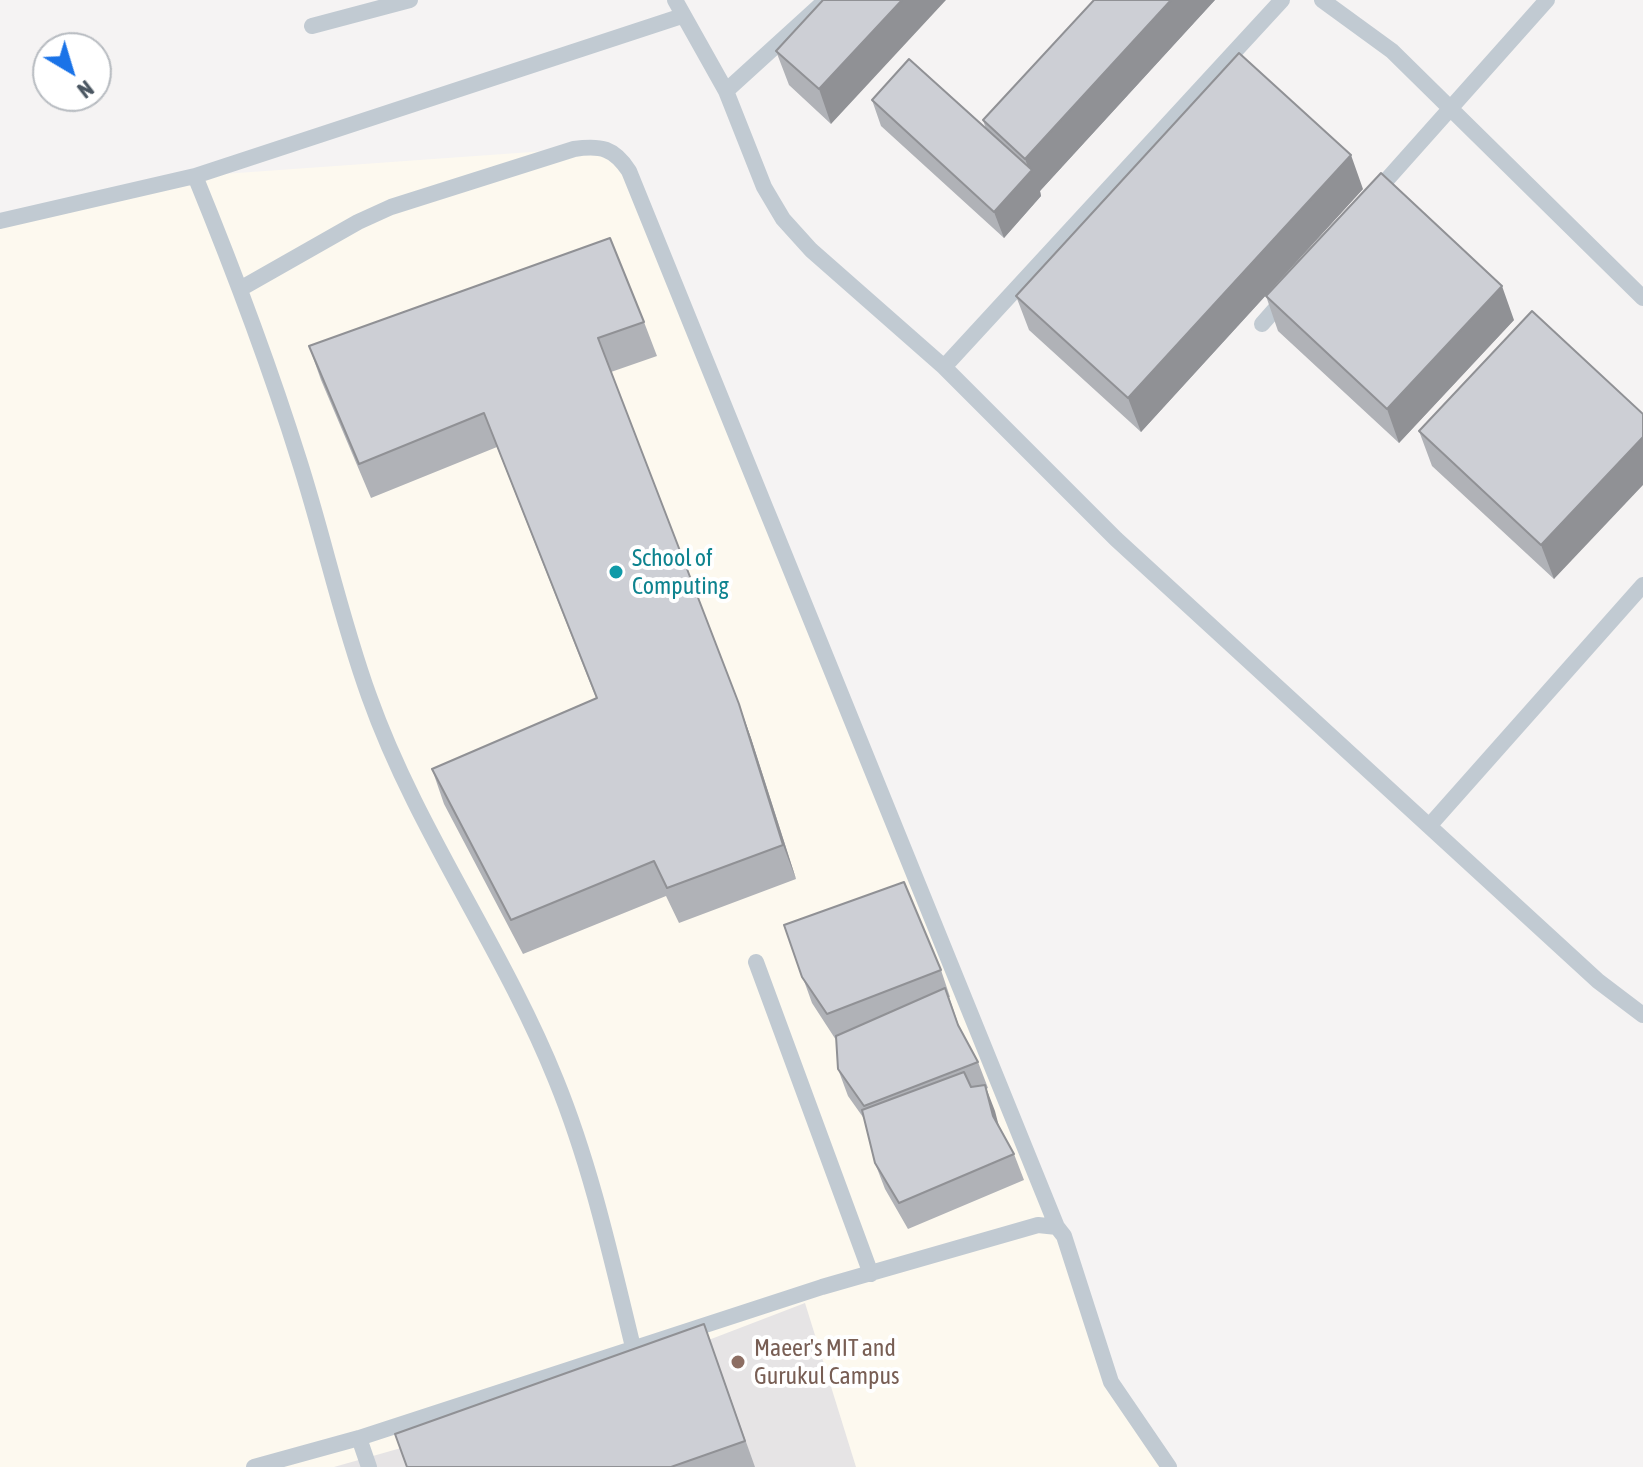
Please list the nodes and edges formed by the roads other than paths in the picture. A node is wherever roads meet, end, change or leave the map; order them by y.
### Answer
1 (410, 0) edge
2 (675, 0) edge
3 (826, 0) edge
4 (1282, 0) edge
5 (1322, 0) edge
6 (1547, 0) edge
7 (682, 16) junction
8 (312, 26) dead end
9 (726, 91) junction
10 (1449, 107) junction
11 (195, 176) junction
12 (1366, 203) edge
13 (0, 221) edge
14 (1294, 288) edge
15 (240, 289) junction
16 (1643, 298) edge
17 (1262, 324) dead end
18 (944, 367) junction
19 (1643, 585) edge
20 (1430, 825) junction
21 (756, 962) dead end
22 (1643, 1015) edge
23 (1057, 1227) junction
24 (871, 1274) junction
25 (633, 1347) junction
26 (359, 1438) junction
27 (254, 1467) edge
28 (369, 1467) edge
29 (1169, 1467) edge

1 - 8 lane
2 - 7 lane
3 - 9 lane
4 - 18 lane
5 - 10 lane
6 - 10 lane
7 - 9 lane
7 - 11 lane
9 - 18 lane
10 - 12 lane
10 - 16 lane
11 - 13 lane
11 - 15 lane
14 - 17 lane
15 - 23 lane
15 - 25 lane
18 - 20 lane
19 - 20 lane
20 - 22 lane
21 - 24 lane
23 - 24 lane
23 - 29 lane
24 - 25 lane
25 - 26 lane
26 - 27 lane
26 - 28 lane

